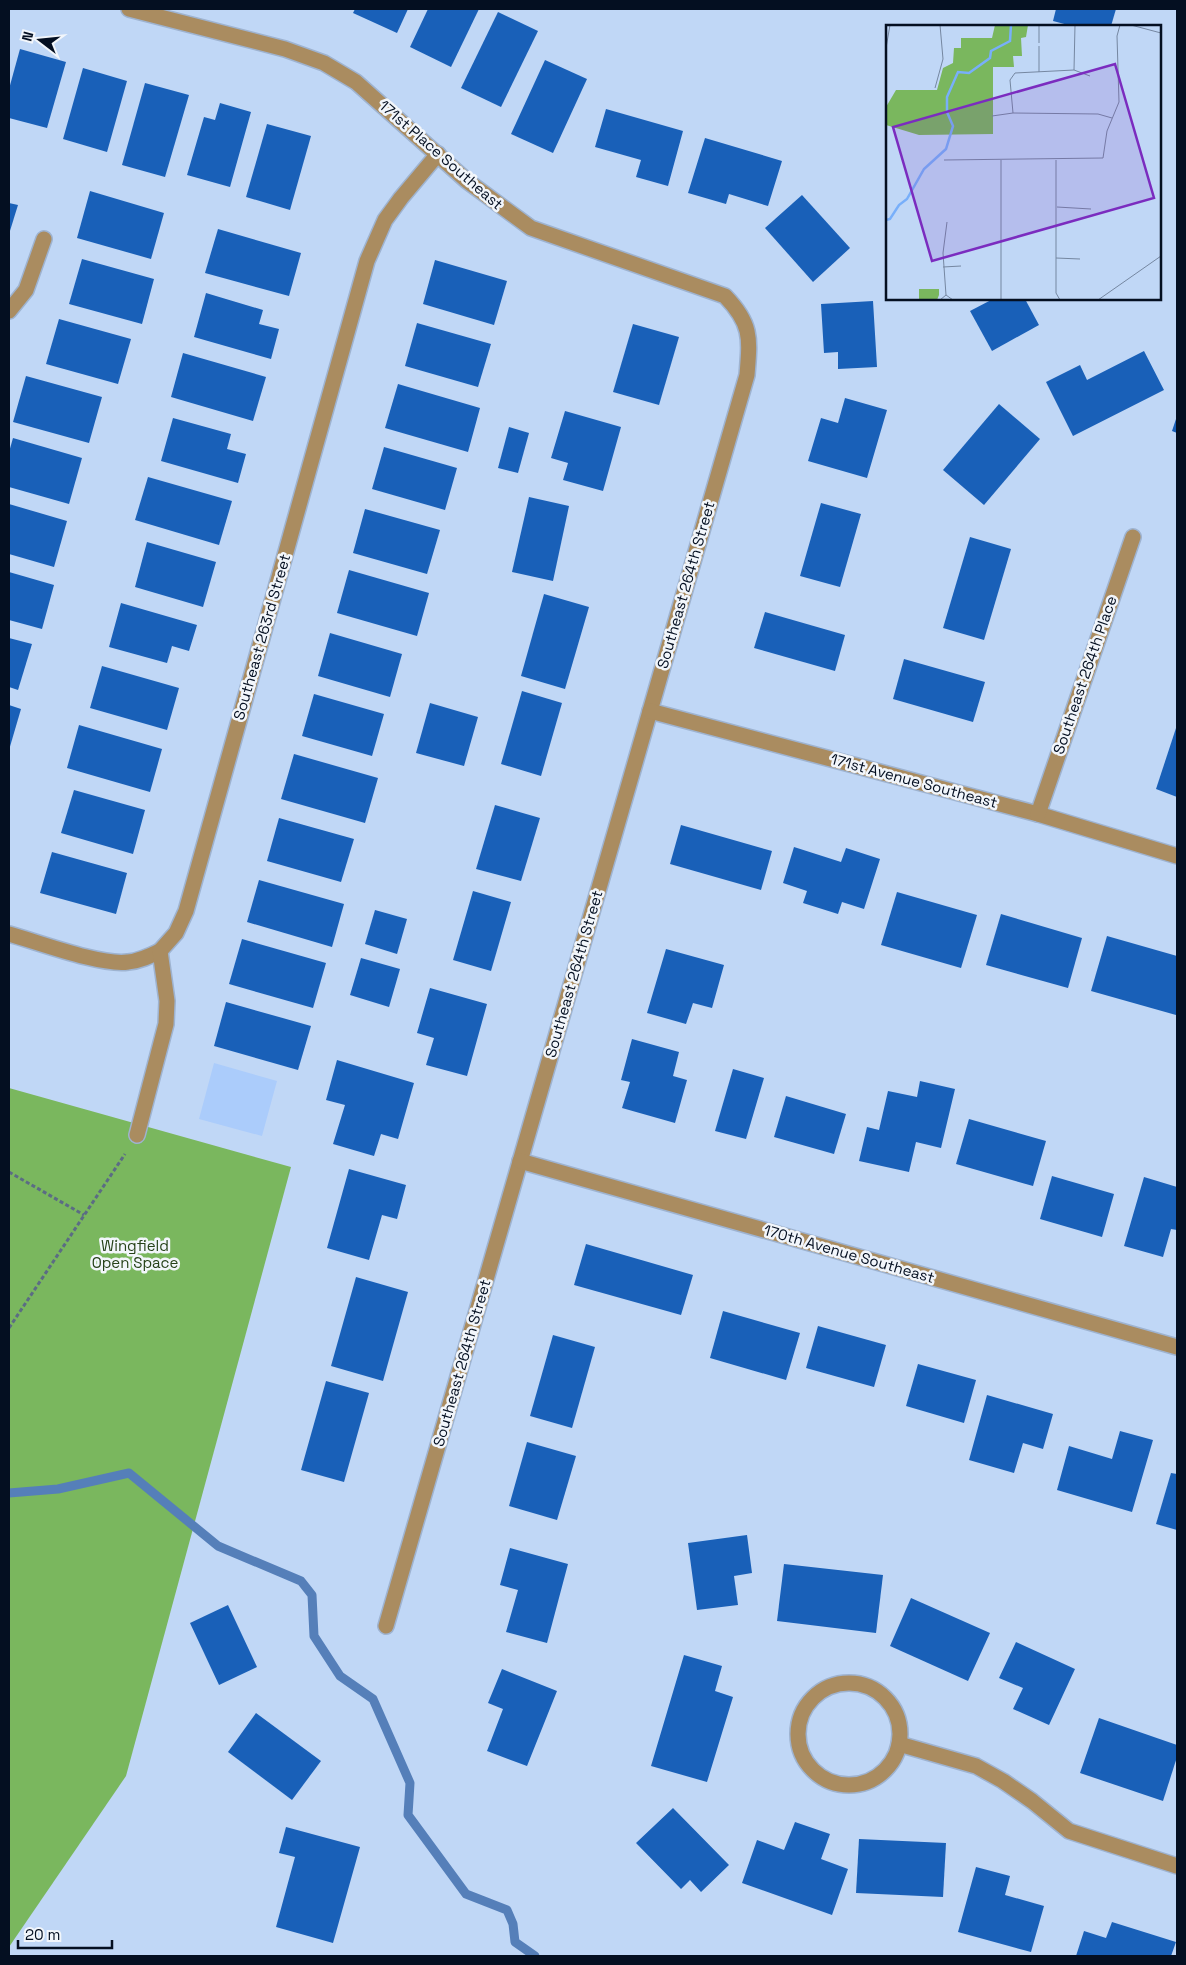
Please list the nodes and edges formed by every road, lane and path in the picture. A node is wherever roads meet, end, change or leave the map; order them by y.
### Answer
1 (129, 9) edge
2 (438, 154) junction
3 (44, 239) dead end
4 (9, 311) edge
5 (744, 320) joint
6 (1133, 537) dead end
7 (650, 711) junction
8 (1038, 814) junction
9 (1177, 856) edge
10 (9, 934) edge
11 (160, 951) junction
12 (137, 1135) joint
13 (520, 1161) junction
14 (9, 1172) edge
15 (84, 1215) junction
16 (9, 1328) edge
17 (1177, 1347) edge
18 (386, 1626) dead end
19 (899, 1744) junction
20 (1177, 1866) edge

1 - 2 street, 171st Place Southeast
2 - 5 street, 171st Place Southeast
2 - 11 street, Southeast 263rd Street
3 - 4 street
5 - 7 street, Southeast 264th Street
6 - 8 street, Southeast 264th Place
7 - 8 street, 171st Avenue Southeast
7 - 13 street, Southeast 264th Street
8 - 9 street, 171st Avenue Southeast
10 - 11 street
11 - 12 street
12 - 15 path
13 - 17 street, 170th Avenue Southeast
13 - 18 street, Southeast 264th Street
14 - 15 path
15 - 16 path
19 - 19 street
19 - 20 street

